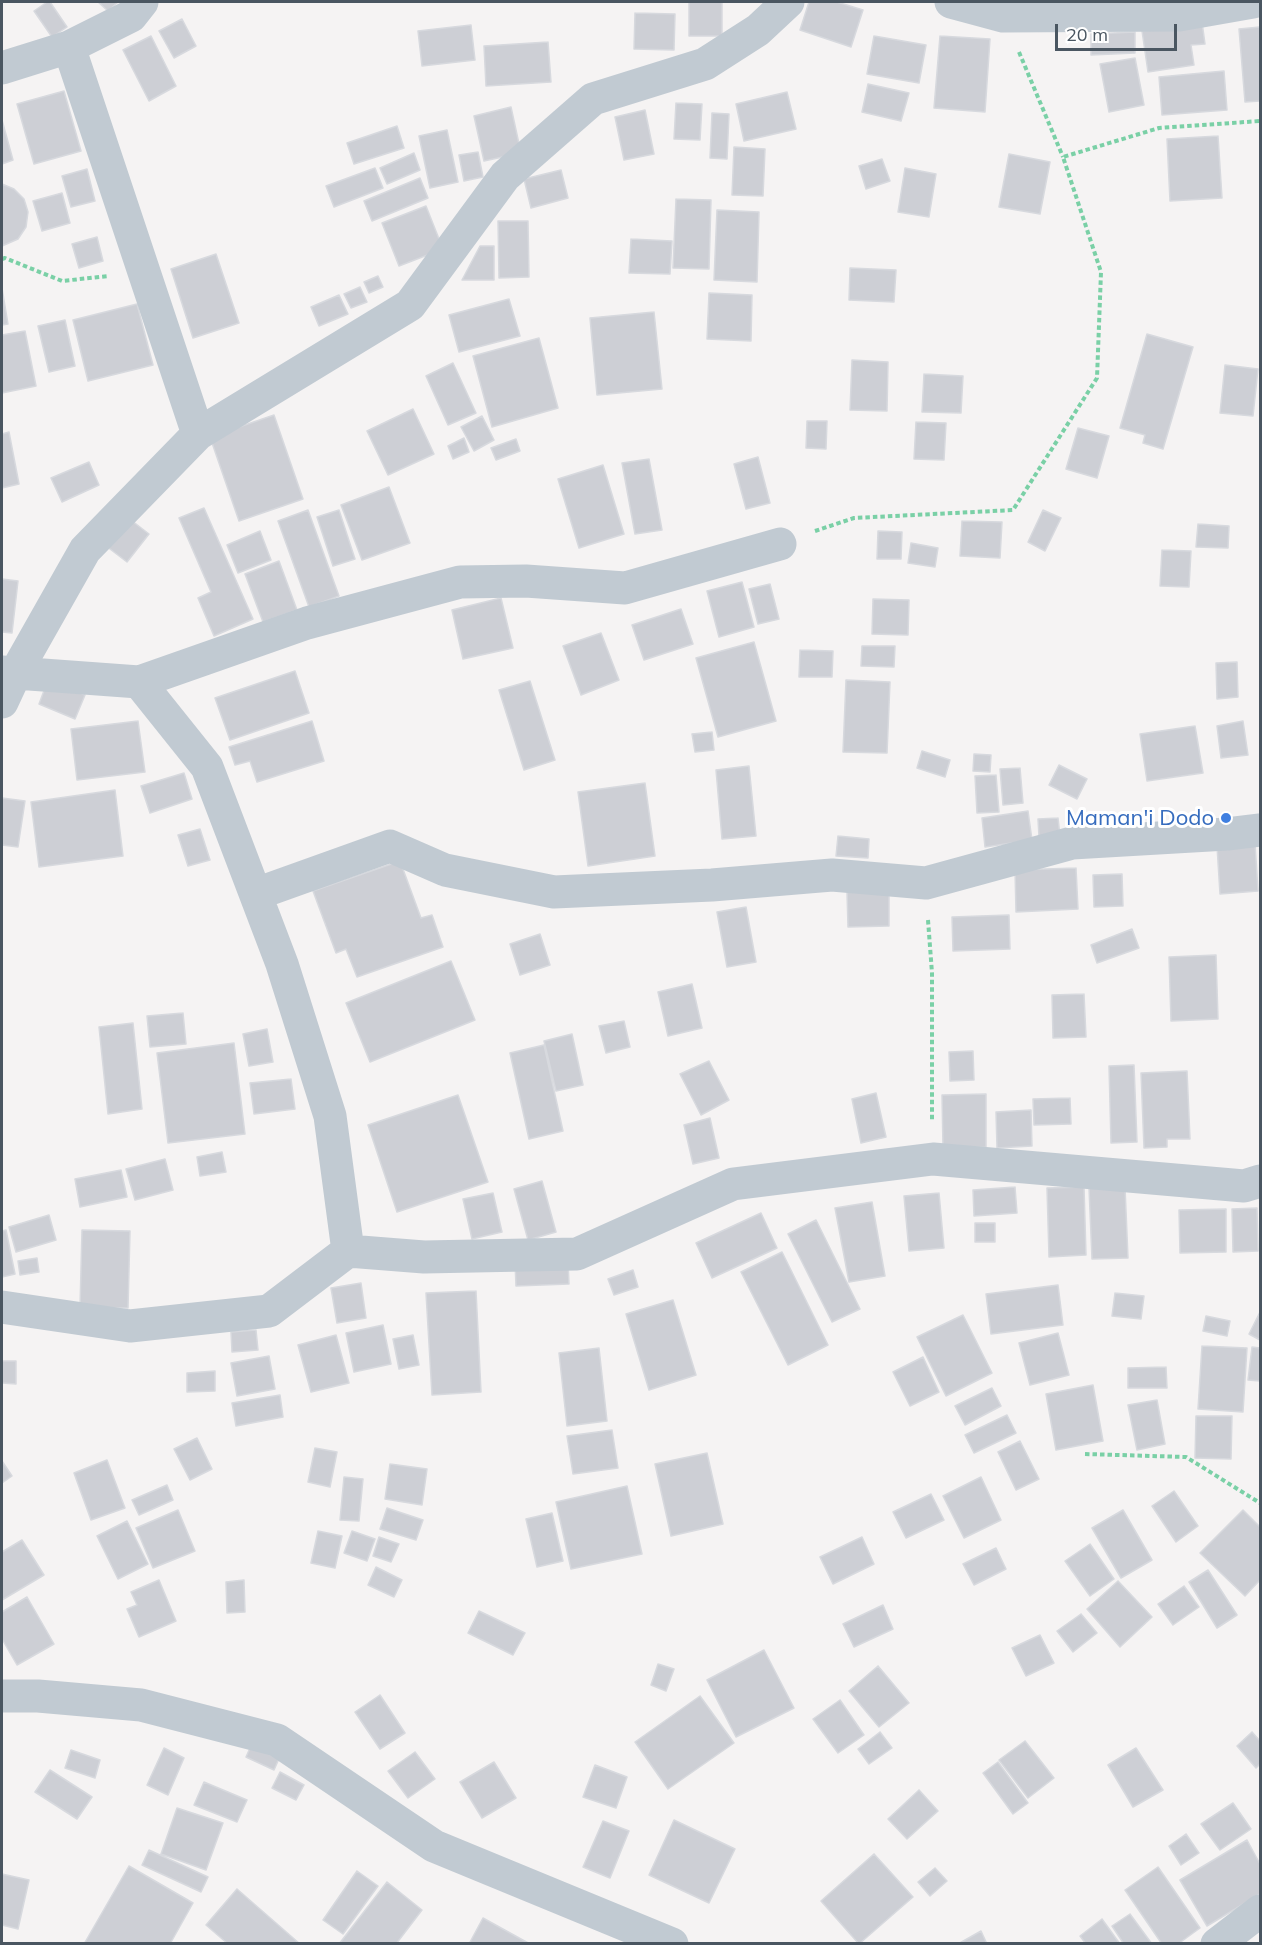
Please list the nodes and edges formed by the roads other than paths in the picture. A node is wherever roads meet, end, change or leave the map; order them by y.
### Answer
1 (142, 2) edge
2 (788, 2) edge
3 (951, 2) edge
4 (1253, 2) edge
5 (69, 47) junction
6 (2, 68) edge
7 (198, 434) junction
8 (780, 544) road end
9 (9, 672) edge
10 (139, 682) junction
11 (2, 702) edge
12 (1260, 830) edge
13 (256, 894) junction
14 (1260, 1181) edge
15 (348, 1251) junction
16 (2, 1308) edge
17 (2, 1696) edge
18 (1260, 1911) edge
19 (672, 1944) edge
20 (1216, 1944) edge

1 - 5 street
2 - 7 street
3 - 4 street
5 - 6 street
5 - 7 street
7 - 9 street
8 - 10 street
9 - 10 street
9 - 11 street
10 - 13 street
12 - 13 street
13 - 15 street
14 - 15 street
15 - 16 street
17 - 19 street
18 - 20 street

